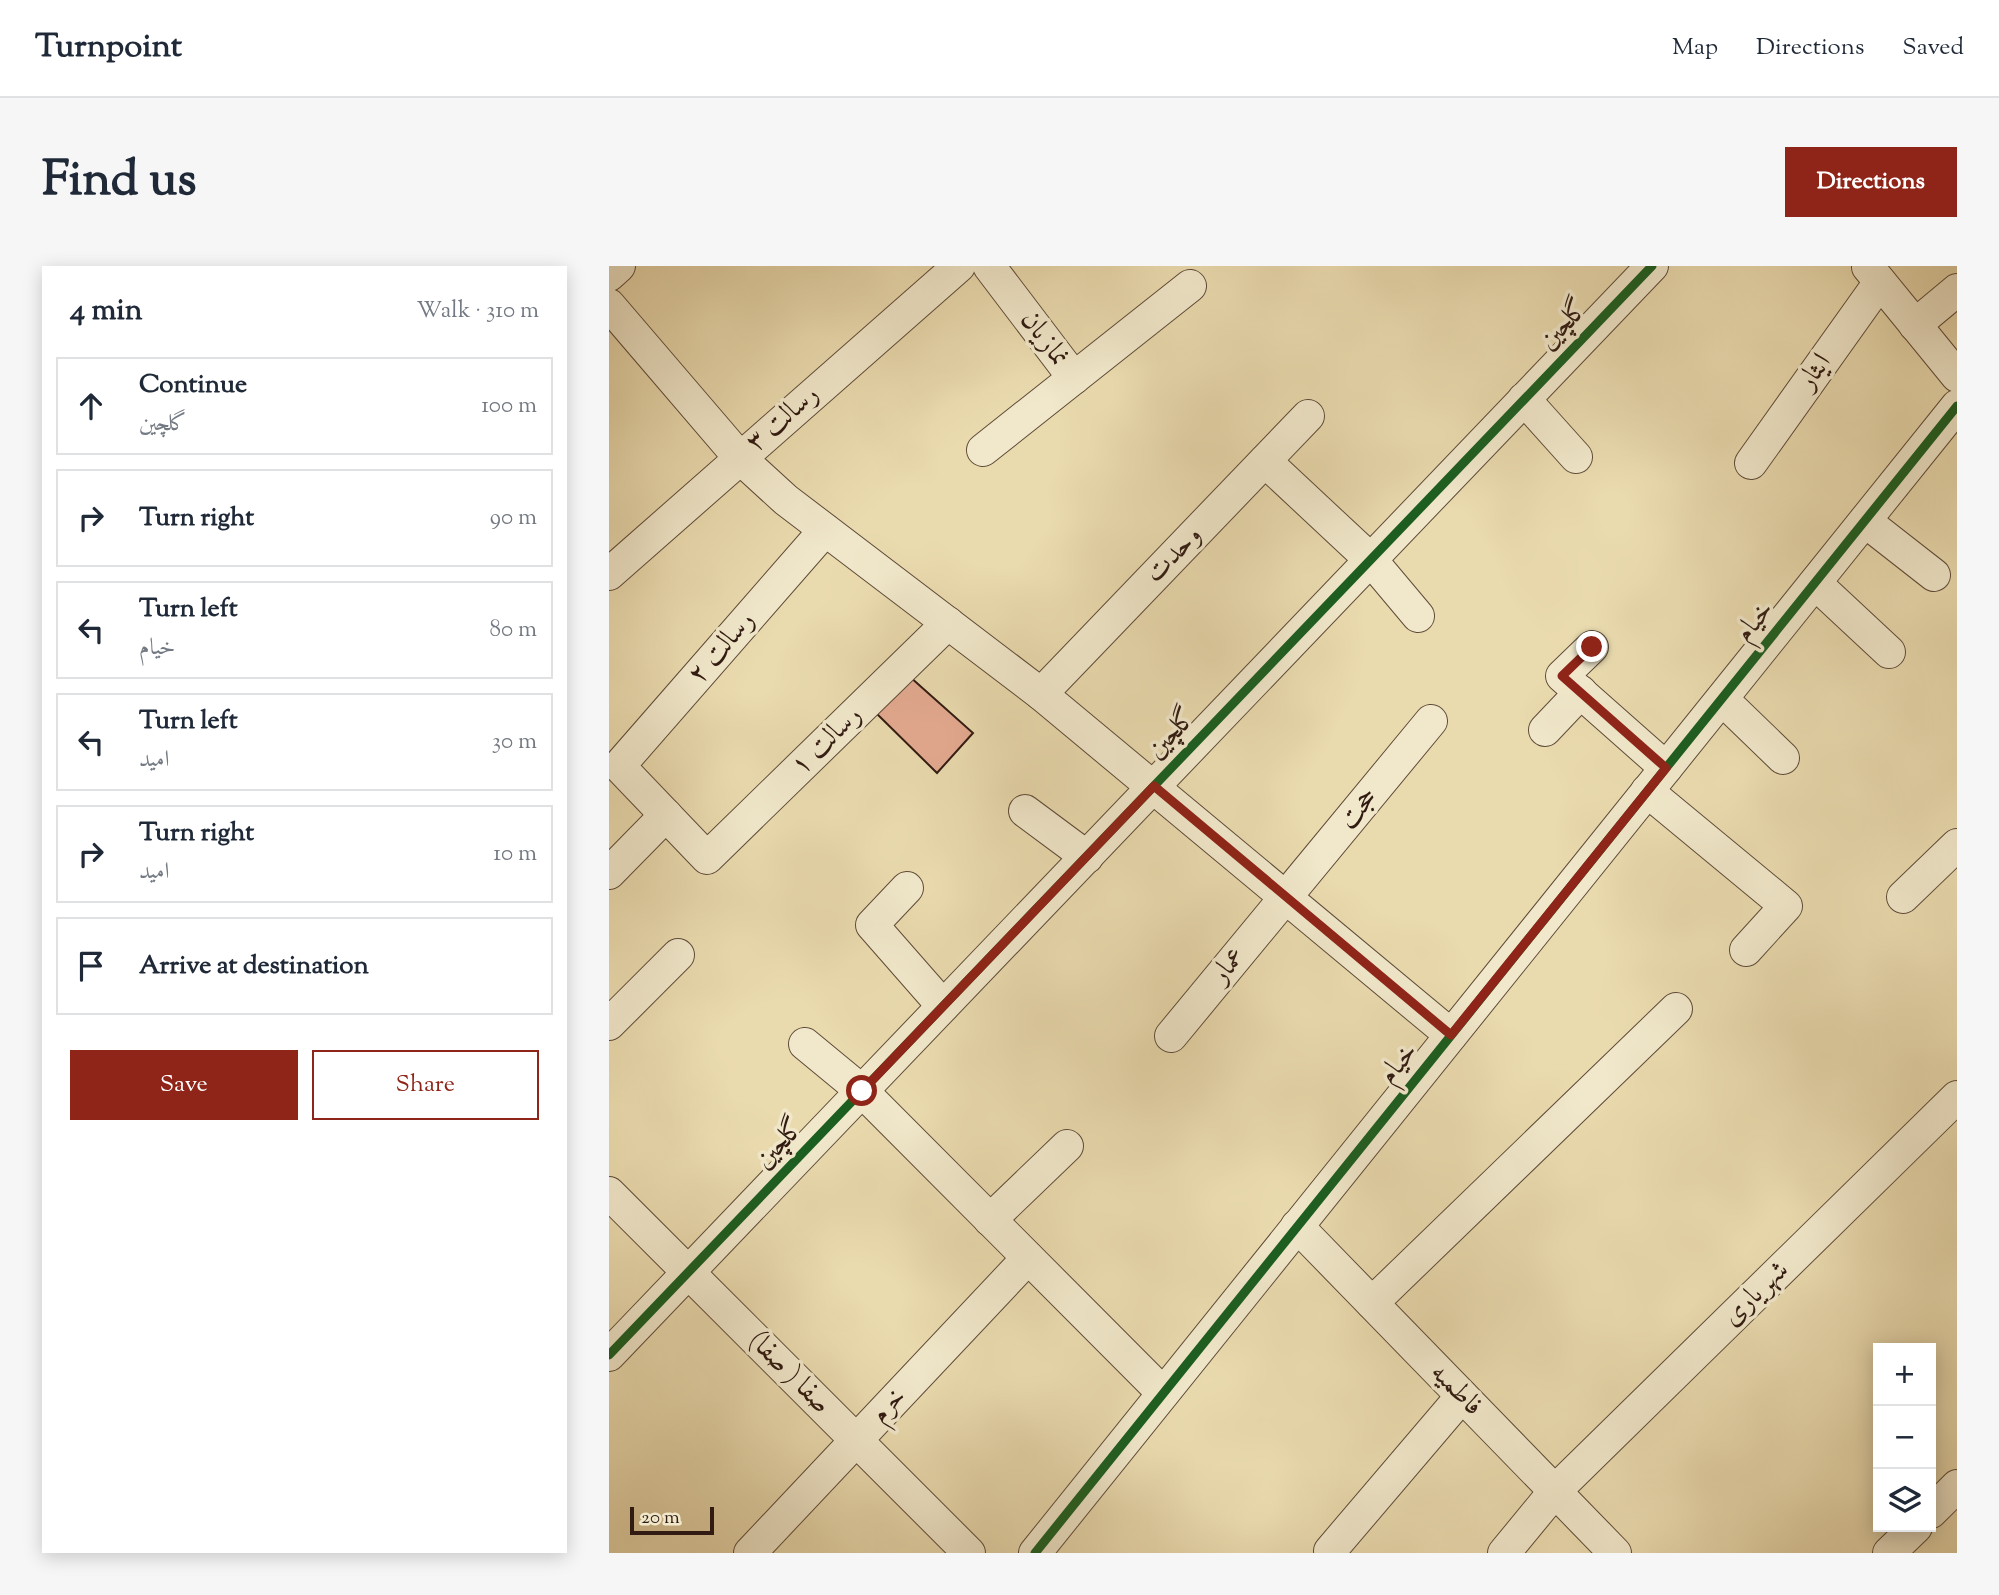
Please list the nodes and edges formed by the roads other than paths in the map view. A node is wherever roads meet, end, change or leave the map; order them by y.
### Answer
1 (619, 266) edge
2 (959, 266) edge
3 (989, 266) edge
4 (1652, 266) edge
5 (1874, 274) edge
6 (609, 275) edge
7 (1190, 286) dead end
8 (1957, 290) edge
9 (609, 305) edge
10 (1916, 325) junction
11 (1957, 376) edge
12 (1074, 378) junction
13 (1524, 399) junction
14 (1957, 406) edge
15 (1308, 416) dead end
16 (983, 450) dead end
17 (1576, 457) dead end
18 (740, 458) junction
19 (1265, 461) junction
20 (1751, 463) dead end
21 (1865, 521) junction
22 (825, 530) junction
23 (1371, 560) junction
24 (609, 574) edge
25 (1934, 575) dead end
26 (1815, 583) junction
27 (1418, 615) dead end
28 (948, 623) junction
29 (1592, 647) dead end
30 (1889, 652) dead end
31 (1581, 692) junction
32 (1041, 694) junction
33 (1722, 699) junction
34 (1431, 721) dead end
35 (1545, 730) dead end
36 (1783, 758) dead end
37 (1656, 780) junction
38 (1154, 786) junction
39 (1025, 811) dead end
40 (666, 814) junction
41 (1957, 845) edge
42 (1087, 857) junction
43 (609, 873) edge
44 (907, 888) dead end
45 (1287, 897) junction
46 (1903, 897) dead end
47 (1746, 950) dead end
48 (678, 955) dead end
49 (943, 1006) junction
50 (1676, 1009) dead end
51 (609, 1024) edge
52 (1171, 1035) dead end
53 (1451, 1035) junction
54 (805, 1044) dead end
55 (862, 1091) junction
56 (1957, 1097) edge
57 (1067, 1146) dead end
58 (609, 1193) edge
59 (990, 1220) junction
60 (1297, 1226) junction
61 (1028, 1258) junction
62 (689, 1273) junction
63 (1372, 1303) junction
64 (609, 1355) edge
65 (1163, 1394) junction
66 (1462, 1396) junction
67 (857, 1441) junction
68 (1957, 1486) edge
69 (1555, 1491) junction
70 (1936, 1507) edge
71 (1911, 1532) edge
72 (1330, 1551) dead end
73 (750, 1553) edge
74 (969, 1553) edge
75 (1035, 1553) edge
76 (1504, 1553) edge
77 (1615, 1553) edge
78 (1889, 1553) edge

1 - 6 street
2 - 18 street, رسالت ۳
3 - 12 street, نمازیان
4 - 13 street, گلچین
5 - 10 street
5 - 20 street, ایثار
7 - 12 street
8 - 10 street
9 - 18 street
10 - 11 street
12 - 16 street
13 - 17 street
13 - 23 street, گلچین
14 - 21 street, خیام
15 - 19 street, وحدت
18 - 22 street
18 - 24 street, رسالت ۳
19 - 23 street
19 - 32 street, وحدت
21 - 25 street
21 - 26 street, خیام
22 - 28 street
22 - 40 street, رسالت ۲
23 - 27 street
23 - 38 street, گلچین
26 - 30 street
26 - 33 street, خیام
28 - 32 street
28 - 40 street, رسالت ۱
29 - 31 street
31 - 35 street
31 - 37 street
32 - 38 street
33 - 36 street
33 - 37 street, خیام
34 - 45 street, حجت
37 - 47 street
37 - 53 street, خیام
38 - 42 street, گلچین
38 - 45 street
39 - 42 street
40 - 43 street
41 - 46 street
42 - 49 street, گلچین
44 - 49 street
45 - 52 street, عمار
45 - 53 street
48 - 51 street
49 - 55 street, گلچین
50 - 63 street
53 - 60 street, خیام
54 - 55 street
55 - 59 street
55 - 62 street, گلچین
56 - 69 street, شهریاری
57 - 59 street
58 - 62 street, صفا ( صفا)
59 - 61 street
60 - 63 street, فاطمیه
60 - 65 street, خیام
61 - 65 street
61 - 67 street, خرم
62 - 64 street, گلچین
62 - 67 street, صفا ( صفا)
63 - 66 street, فاطمیه
65 - 75 street, خیام
66 - 69 street, فاطمیه
66 - 72 street
67 - 73 street, خرم
67 - 74 street, صفا ( صفا)
68 - 70 street
69 - 76 street, شهریاری
69 - 77 street, فاطمیه
71 - 78 street

